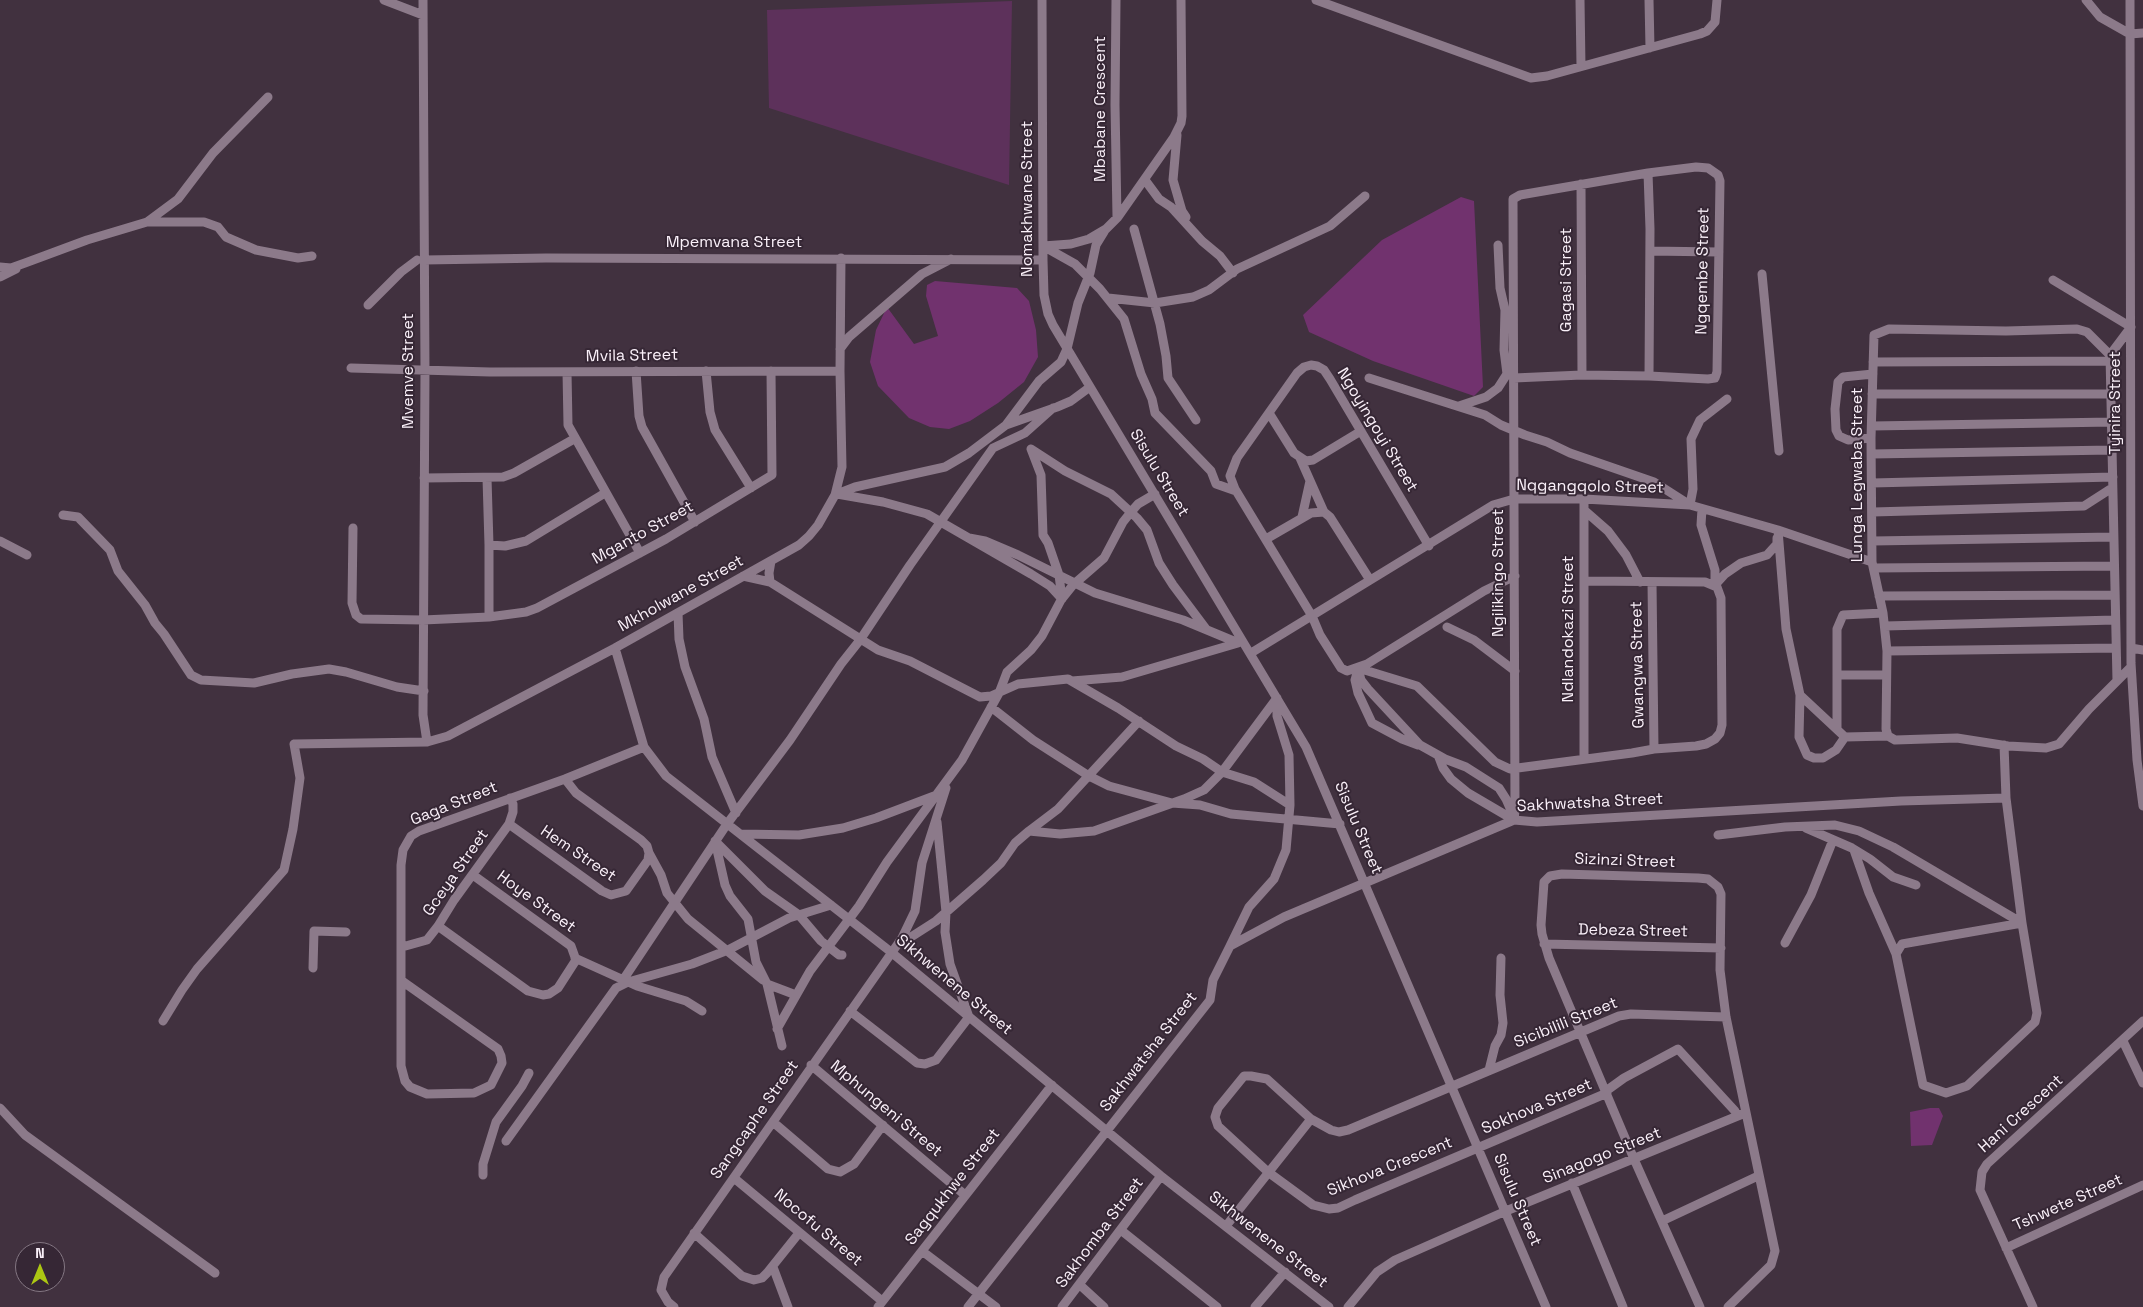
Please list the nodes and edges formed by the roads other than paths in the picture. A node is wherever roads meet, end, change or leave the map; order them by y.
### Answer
1 (384, 0) edge
2 (423, 0) edge
3 (1042, 0) edge
4 (1116, 0) edge
5 (1181, 0) edge
6 (1316, 0) edge
7 (1580, 0) edge
8 (1649, 0) edge
9 (1717, 0) edge
10 (2086, 0) edge
11 (2130, 0) edge
12 (423, 15) junction
13 (2143, 33) edge
14 (2130, 34) junction
15 (1650, 48) junction
16 (1581, 66) junction
17 (268, 97) dead end
18 (1177, 132) junction
19 (1648, 173) junction
20 (1145, 180) junction
21 (1581, 184) junction
22 (1366, 196) dead end
23 (1512, 198) joint
24 (1118, 217) junction
25 (147, 222) junction
26 (1106, 229) junction
27 (1134, 229) dead end
28 (1192, 229) junction
29 (1498, 245) dead end
30 (1043, 246) junction
31 (1650, 250) junction
32 (1719, 252) junction
33 (312, 256) dead end
34 (841, 258) junction
35 (952, 259) junction
36 (421, 260) junction
37 (1043, 260) junction
38 (26, 263) junction
39 (0, 267) edge
40 (1233, 272) junction
41 (1762, 274) dead end
42 (0, 277) edge
43 (1088, 278) junction
44 (2054, 280) dead end
45 (1108, 298) junction
46 (1155, 303) junction
47 (368, 305) dead end
48 (2131, 327) junction
49 (840, 349) junction
50 (1067, 349) junction
51 (2110, 358) junction
52 (1873, 362) junction
53 (351, 368) dead end
54 (425, 370) junction
55 (706, 370) junction
56 (636, 371) junction
57 (771, 371) junction
58 (840, 371) junction
59 (567, 372) junction
60 (1873, 374) junction
61 (1582, 375) junction
62 (1649, 376) junction
63 (1369, 378) dead end
64 (1514, 378) junction
65 (1090, 387) junction
66 (1872, 394) junction
67 (2111, 394) junction
68 (1728, 399) dead end
69 (1458, 406) junction
70 (1053, 408) junction
71 (1269, 412) junction
72 (1196, 420) dead end
73 (2112, 422) junction
74 (1006, 425) junction
75 (1872, 426) junction
76 (1361, 431) junction
77 (1514, 431) junction
78 (1871, 438) junction
79 (574, 439) junction
80 (2112, 450) junction
81 (1779, 451) dead end
82 (1872, 454) junction
83 (1300, 458) junction
84 (424, 478) junction
85 (486, 478) junction
86 (2113, 478) junction
87 (1310, 480) junction
88 (1872, 483) junction
89 (751, 488) junction
90 (2112, 488) junction
91 (1236, 491) junction
92 (605, 493) junction
93 (836, 494) junction
94 (1155, 494) junction
95 (1514, 499) junction
96 (1584, 499) junction
97 (1690, 505) junction
98 (1702, 508) junction
99 (1584, 510) junction
100 (1131, 512) junction
101 (1324, 512) junction
102 (1873, 512) junction
103 (63, 515) dead end
104 (1302, 517) junction
105 (696, 522) junction
106 (941, 522) junction
107 (353, 528) dead end
108 (1778, 530) junction
109 (2113, 537) junction
110 (969, 538) junction
111 (1266, 539) junction
112 (0, 541) edge
113 (1873, 541) junction
114 (489, 545) junction
115 (1429, 546) junction
116 (640, 554) junction
117 (27, 555) dead end
118 (771, 561) junction
119 (1873, 565) junction
120 (2114, 566) junction
121 (1059, 574) junction
122 (743, 576) junction
123 (1515, 576) junction
124 (1370, 580) junction
125 (1584, 581) junction
126 (770, 582) junction
127 (1640, 582) junction
128 (1652, 582) junction
129 (1076, 583) junction
130 (1715, 585) junction
131 (1879, 596) junction
132 (2114, 596) junction
133 (1062, 599) junction
134 (678, 613) junction
135 (1883, 613) junction
136 (1312, 616) junction
137 (488, 617) junction
138 (423, 620) junction
139 (2115, 620) junction
140 (1884, 626) junction
141 (1447, 627) dead end
142 (1206, 629) junction
143 (860, 640) junction
144 (1236, 642) junction
145 (615, 648) junction
146 (2116, 648) junction
147 (2131, 648) junction
148 (1249, 649) junction
149 (2143, 650) edge
150 (1887, 651) junction
151 (2132, 667) junction
152 (1358, 668) junction
153 (1515, 671) junction
154 (1837, 675) junction
155 (1886, 675) junction
156 (1072, 680) junction
157 (2117, 682) junction
158 (424, 691) junction
159 (999, 692) junction
160 (1800, 695) junction
161 (1277, 698) junction
162 (991, 707) junction
163 (1138, 721) junction
164 (1837, 729) junction
165 (1888, 736) junction
166 (1845, 737) junction
167 (427, 742) junction
168 (1420, 745) junction
169 (2004, 745) junction
170 (644, 747) junction
171 (1654, 748) junction
172 (1438, 755) junction
173 (1584, 759) junction
174 (1515, 768) junction
175 (1222, 772) junction
176 (1089, 776) junction
177 (565, 778) junction
178 (949, 779) junction
179 (936, 795) junction
180 (510, 798) junction
181 (2006, 798) junction
182 (1172, 803) junction
183 (1290, 805) junction
184 (2143, 806) edge
185 (736, 812) junction
186 (936, 815) junction
187 (1289, 820) junction
188 (1514, 820) junction
189 (509, 824) junction
190 (727, 824) junction
191 (1340, 824) junction
192 (1799, 826) junction
193 (1030, 831) junction
194 (741, 834) junction
195 (1718, 834) dead end
196 (1833, 840) junction
197 (715, 841) junction
198 (1854, 850) junction
199 (649, 852) junction
200 (473, 876) junction
201 (1365, 882) junction
202 (1916, 886) dead end
203 (675, 902) junction
204 (831, 905) junction
205 (946, 912) junction
206 (799, 915) junction
207 (849, 919) junction
208 (2022, 923) junction
209 (438, 926) junction
210 (346, 932) dead end
211 (752, 939) junction
212 (898, 942) junction
213 (1785, 943) dead end
214 (1544, 944) junction
215 (1230, 946) junction
216 (402, 947) junction
217 (828, 947) junction
218 (1721, 948) junction
219 (727, 950) junction
220 (891, 952) junction
221 (1896, 954) junction
222 (842, 955) dead end
223 (575, 958) junction
224 (1501, 958) dead end
225 (313, 968) dead end
226 (402, 981) junction
227 (626, 981) junction
228 (766, 983) junction
229 (796, 995) junction
230 (702, 1011) dead end
231 (850, 1011) junction
232 (969, 1017) junction
233 (1726, 1017) junction
234 (163, 1021) dead end
235 (2143, 1021) edge
236 (777, 1029) junction
237 (1580, 1031) junction
238 (2123, 1041) junction
239 (782, 1046) dead end
240 (811, 1065) junction
241 (1489, 1070) junction
242 (529, 1073) dead end
243 (2143, 1083) edge
244 (1052, 1085) junction
245 (1452, 1086) junction
246 (1607, 1092) junction
247 (0, 1108) edge
248 (1735, 1112) dead end
249 (1745, 1113) junction
250 (1311, 1119) junction
251 (773, 1122) junction
252 (883, 1125) junction
253 (1106, 1131) junction
254 (506, 1141) dead end
255 (1479, 1148) junction
256 (1634, 1159) junction
257 (1268, 1172) junction
258 (484, 1175) dead end
259 (1161, 1176) junction
260 (1758, 1176) junction
261 (734, 1178) junction
262 (1572, 1183) junction
263 (2143, 1185) edge
264 (964, 1195) junction
265 (1506, 1211) junction
266 (1662, 1221) junction
267 (1226, 1226) junction
268 (1122, 1230) junction
269 (799, 1232) junction
270 (694, 1233) junction
271 (2006, 1248) junction
272 (922, 1252) junction
273 (773, 1266) junction
274 (1285, 1272) junction
275 (215, 1273) dead end
276 (1080, 1286) junction
277 (979, 1293) junction
278 (880, 1304) edge
279 (674, 1307) edge
280 (788, 1307) edge
281 (968, 1307) edge
282 (996, 1307) edge
283 (1062, 1307) edge
284 (1104, 1307) edge
285 (1217, 1307) edge
286 (1255, 1307) edge
287 (1329, 1307) edge
288 (1348, 1307) edge
289 (1546, 1307) edge
290 (1623, 1307) edge
291 (1700, 1307) edge
292 (1728, 1307) edge
293 (2033, 1307) edge

1 - 12 street
2 - 12 street, Mvemve Street
3 - 30 street, Nomakhwane Street
4 - 24 street, Mbabane Crescent
5 - 18 street
6 - 16 street
7 - 16 street
8 - 15 street
9 - 15 street
10 - 14 street
11 - 14 street, Tyinira Street
12 - 36 street, Mvemve Street
13 - 14 street
14 - 48 street, Tyinira Street
15 - 16 street
17 - 25 street
18 - 20 street
18 - 28 street
19 - 21 street, Ngqembe Street
19 - 31 street
19 - 32 street, Ngqembe Street
20 - 24 street
20 - 28 street
21 - 23 street, Ngqembe Street
21 - 61 street, Gagasi Street
22 - 40 street
23 - 64 street, Ngilikingo Street
24 - 26 street
25 - 33 street
25 - 38 street
26 - 30 street
26 - 43 street
27 - 46 street
28 - 40 street
29 - 69 street
30 - 37 street, Nomakhwane Street
30 - 43 street
31 - 32 street
31 - 62 street
32 - 62 street, Ngqembe Street
34 - 35 street, Mpemvana Street
34 - 36 street, Mpemvana Street
34 - 49 street, Mkholwane Street
35 - 37 street, Mpemvana Street
35 - 49 street
36 - 47 street
36 - 54 street, Mvemve Street
37 - 50 street, Nomakhwane Street
38 - 39 street
38 - 42 street
40 - 46 street
41 - 81 street
43 - 45 street
43 - 50 street
44 - 48 street
45 - 46 street
45 - 91 street
46 - 72 street
48 - 51 street
48 - 147 street, Tyinira Street
49 - 58 street, Mkholwane Street
50 - 65 street, Nomakhwane Street
50 - 74 street
51 - 52 street
51 - 52 street, Lunga Legwaba Street
51 - 67 street
52 - 60 street, Lunga Legwaba Street
53 - 54 street, Mvila Street
54 - 59 street, Mvila Street
54 - 84 street, Mvemve Street
55 - 56 street, Mvila Street
55 - 57 street, Mvila Street
55 - 89 street
56 - 59 street, Mvila Street
56 - 105 street
57 - 58 street, Mvila Street
57 - 89 street, Mganto Street
58 - 93 street, Mkholwane Street
59 - 79 street
60 - 66 street, Lunga Legwaba Street
60 - 78 street
61 - 62 street, Ngqembe Street
61 - 64 street, Ngqembe Street
63 - 69 street
64 - 77 street, Ngilikingo Street
65 - 70 street
65 - 94 street, Sisulu Street
66 - 67 street
66 - 75 street, Lunga Legwaba Street
67 - 73 street
68 - 97 street
69 - 77 street
70 - 74 street
70 - 106 street
71 - 76 street, Ngoyingoyi Street
71 - 83 street
71 - 91 street, Ngoyingoyi Street
73 - 75 street
73 - 80 street
74 - 93 street
75 - 78 street, Lunga Legwaba Street
76 - 83 street
76 - 115 street, Ngoyingoyi Street
77 - 95 street, Ngilikingo Street
77 - 97 street
78 - 82 street, Lunga Legwaba Street
79 - 85 street
79 - 92 street
80 - 82 street
80 - 86 street
82 - 88 street, Lunga Legwaba Street
83 - 87 street
84 - 85 street
84 - 138 street, Mvemve Street
85 - 114 street
86 - 88 street
86 - 90 street
87 - 101 street
87 - 104 street
88 - 102 street, Lunga Legwaba Street
89 - 105 street, Mganto Street
90 - 102 street
90 - 109 street
91 - 111 street, Ngoyingoyi Street
92 - 114 street
92 - 116 street
93 - 106 street
93 - 118 street, Mkholwane Street
94 - 100 street
94 - 148 street, Sisulu Street
95 - 96 street, Nqgangqolo Street
95 - 115 street, Nqgangqolo Street
95 - 123 street, Ngilikingo Street
96 - 97 street, Nqgangqolo Street
96 - 99 street, Ndlandokazi Street
97 - 98 street, Nqgangqolo Street
98 - 108 street, Nqgangqolo Street
98 - 130 street
99 - 125 street, Ndlandokazi Street
99 - 127 street
100 - 121 street
100 - 129 street
100 - 142 street
101 - 104 street
101 - 124 street
102 - 113 street, Lunga Legwaba Street
103 - 158 street
104 - 111 street
105 - 116 street, Mganto Street
106 - 110 street
106 - 143 street
107 - 138 street, Mganto Street
108 - 119 street, Nqgangqolo Street
108 - 130 street
108 - 160 street
109 - 113 street
109 - 120 street
110 - 121 street
110 - 133 street
111 - 136 street, Ngoyingoyi Street
112 - 117 street
113 - 119 street, Lunga Legwaba Street
114 - 137 street
115 - 124 street, Nqgangqolo Street
116 - 137 street, Mganto Street
118 - 122 street, Mkholwane Street
118 - 126 street
119 - 120 street, Nqgangqolo Street
119 - 131 street, Lunga Legwaba Street
120 - 132 street
121 - 129 street
121 - 133 street
122 - 126 street
122 - 134 street, Mkholwane Street
123 - 152 street
123 - 153 street, Ngilikingo Street
124 - 136 street, Nqgangqolo Street
125 - 127 street
125 - 173 street, Ndlandokazi Street
126 - 143 street
127 - 128 street
128 - 130 street
128 - 171 street, Gwangwa Street
129 - 133 street
129 - 142 street
130 - 171 street
131 - 132 street
131 - 135 street, Lunga Legwaba Street
132 - 139 street
133 - 159 street
134 - 145 street, Mkholwane Street
134 - 185 street
135 - 140 street, Lunga Legwaba Street
135 - 154 street
136 - 148 street, Nqgangqolo Street
136 - 152 street, Ngoyingoyi Street
137 - 138 street, Mganto Street
138 - 158 street, Mvemve Street
139 - 140 street
139 - 146 street
140 - 150 street, Lunga Legwaba Street
141 - 153 street
142 - 144 street
143 - 159 street
143 - 185 street
144 - 148 street
144 - 156 street
145 - 167 street, Mkholwane Street
145 - 170 street, Sikhwenene Street
146 - 150 street
146 - 157 street
147 - 149 street
147 - 151 street, Tyinira Street
148 - 161 street, Sisulu Street
150 - 155 street, Lunga Legwaba Street
151 - 157 street
151 - 184 street, Tyinira Street
152 - 168 street
152 - 168 street
152 - 174 street
153 - 174 street, Ngilikingo Street
154 - 155 street
154 - 164 street
155 - 165 street, Lunga Legwaba Street
156 - 159 street
156 - 163 street
157 - 169 street
158 - 167 street, Mvemve Street
159 - 162 street
160 - 164 street
160 - 166 street
161 - 175 street
161 - 183 street
161 - 191 street, Sisulu Street
162 - 176 street
162 - 178 street
163 - 175 street
163 - 176 street
164 - 166 street
165 - 166 street
165 - 169 street
167 - 234 street, Mkholwane Street
168 - 172 street
169 - 181 street
170 - 177 street, Gaga Street
170 - 190 street, Sikhwenene Street
171 - 173 street
172 - 188 street
172 - 188 street
173 - 174 street
174 - 188 street, Ngilikingo Street
175 - 182 street
175 - 183 street
176 - 182 street
176 - 193 street
177 - 180 street, Gaga Street
177 - 199 street
178 - 179 street
178 - 186 street, Sangcaphe Street
179 - 194 street
179 - 207 street
180 - 189 street, Gceya Street
180 - 216 street, Gaga Street
181 - 188 street, Sakhwatsha Street
181 - 208 street
182 - 187 street
182 - 193 street
183 - 187 street
185 - 190 street
186 - 205 street
186 - 212 street, Sangcaphe Street
187 - 191 street
187 - 215 street
188 - 201 street, Sakhwatsha Street
189 - 199 street, Hem Street
189 - 200 street, Gceya Street
190 - 194 street, Sikhwenene Street
190 - 197 street
191 - 201 street, Sisulu Street
192 - 195 street
192 - 196 street
192 - 208 street
193 - 205 street
194 - 204 street, Sikhwenene Street
196 - 198 street
196 - 213 street
197 - 203 street
197 - 206 street
197 - 211 street
198 - 202 street
198 - 221 street
199 - 203 street
200 - 209 street, Gceya Street
200 - 223 street, Hoye Street
201 - 215 street, Sakhwatsha Street
201 - 245 street, Sisulu Street
203 - 219 street
203 - 227 street
204 - 206 street
204 - 207 street, Sikhwenene Street
205 - 212 street
205 - 232 street
206 - 211 street
206 - 217 street
207 - 217 street
207 - 220 street, Sikhwenene Street
208 - 221 street
208 - 221 street
209 - 216 street, Gceya Street
209 - 223 street, Hoye Street
210 - 225 street
211 - 219 street
211 - 228 street
212 - 220 street, Sangcaphe Street
214 - 218 street, Debeza Street
214 - 218 street, Sizinzi Street
214 - 237 street, Sizinzi Street
215 - 253 street, Sakhwatsha Street
216 - 226 street, Gaga Street
217 - 222 street
217 - 229 street
218 - 233 street, Sizinzi Street
219 - 227 street
219 - 228 street
220 - 231 street, Sangcaphe Street
220 - 232 street, Sikhwenene Street
223 - 227 street
224 - 241 street
226 - 226 street, Gaga Street
227 - 230 street
227 - 254 street
228 - 229 street
228 - 236 street
229 - 236 street
231 - 232 street
231 - 240 street, Sangcaphe Street
232 - 244 street, Sikhwenene Street
233 - 237 street, Sicibilili Street
233 - 249 street, Sizinzi Street
235 - 238 street, Hani Crescent
236 - 239 street
237 - 241 street, Sicibilili Street
237 - 246 street, Sizinzi Street
238 - 243 street
238 - 271 street, Hani Crescent
240 - 251 street, Sangcaphe Street
240 - 252 street, Mphungeni Street
241 - 245 street, Sicibilili Street
242 - 258 street
244 - 253 street, Sikhwenene Street
244 - 264 street, Sagqukhwe Street
245 - 250 street, Sikhova Crescent
245 - 255 street, Sisulu Street
246 - 248 street, Sokhova Street
246 - 255 street, Sokhova Street
246 - 256 street, Sizinzi Street
247 - 275 street
249 - 256 street, Sinagogo Street
249 - 260 street, Sizinzi Street
250 - 257 street
250 - 257 street, Sikhova Crescent
251 - 252 street
251 - 261 street, Sangcaphe Street
252 - 264 street, Mphungeni Street
253 - 259 street, Sikhwenene Street
253 - 277 street, Sakhwatsha Street
255 - 257 street, Sikhova Crescent
255 - 265 street, Sisulu Street
256 - 262 street, Sinagogo Street
256 - 266 street, Sizinzi Street
257 - 267 street
259 - 267 street, Sikhwenene Street
259 - 268 street, Sakhomba Street
260 - 266 street
260 - 292 street, Sizinzi Street
261 - 269 street, Nocofu Street
261 - 270 street, Sangcaphe Street
262 - 265 street, Sinagogo Street
262 - 290 street
263 - 271 street, Tshwete Street
264 - 272 street, Sagqukhwe Street
265 - 288 street, Sinagogo Street
265 - 289 street, Sisulu Street
266 - 291 street, Sizinzi Street
267 - 274 street, Sikhwenene Street
268 - 276 street, Sakhomba Street
268 - 285 street
269 - 273 street
269 - 278 street, Nocofu Street
270 - 273 street
270 - 279 street, Sangcaphe Street
271 - 293 street, Hani Crescent
272 - 277 street
272 - 278 street, Sagqukhwe Street
273 - 280 street
274 - 286 street
274 - 287 street, Sikhwenene Street
276 - 283 street, Sakhomba Street
276 - 284 street
277 - 281 street, Sakhwatsha Street
277 - 282 street

